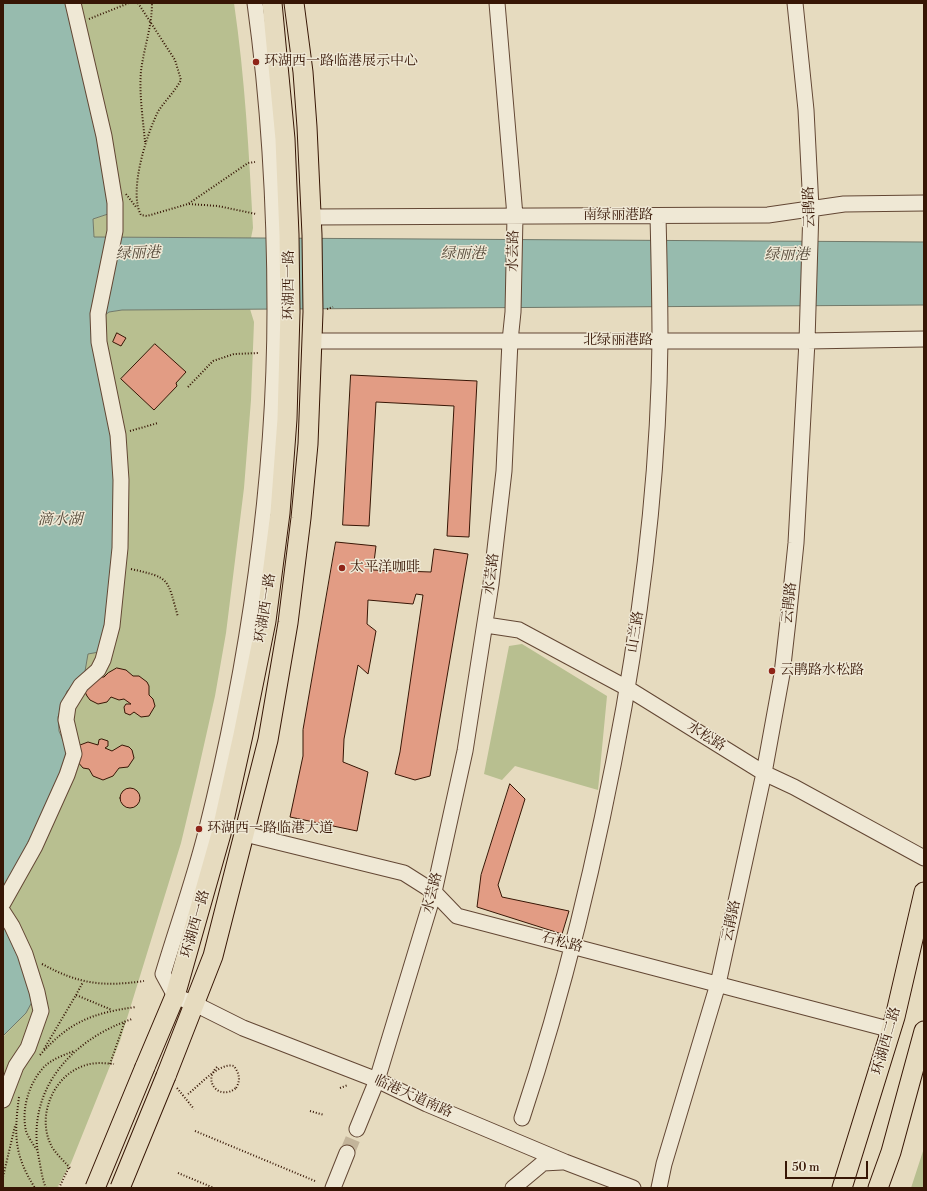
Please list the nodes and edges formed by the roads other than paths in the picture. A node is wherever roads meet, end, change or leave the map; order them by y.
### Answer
1 (73, 3) edge
2 (255, 3) edge
3 (272, 3) edge
4 (294, 3) edge
5 (497, 3) edge
6 (795, 3) edge
7 (924, 203) edge
8 (811, 208) junction
9 (515, 216) junction
10 (658, 216) junction
11 (311, 226) junction
12 (282, 235) junction
13 (924, 339) edge
14 (312, 341) junction
15 (510, 341) junction
16 (660, 341) junction
17 (808, 341) junction
18 (486, 626) junction
19 (627, 688) junction
20 (764, 773) junction
21 (245, 834) junction
22 (924, 858) edge
23 (434, 892) junction
24 (924, 892) edge
25 (3, 903) edge
26 (3, 912) edge
27 (573, 946) junction
28 (718, 984) junction
29 (175, 996) junction
30 (195, 1004) junction
31 (892, 1030) junction
32 (923, 1037) edge
33 (377, 1080) junction
34 (3, 1100) edge
35 (522, 1118) dead end
36 (357, 1129) tunnel mouth
37 (347, 1153) tunnel mouth
38 (565, 1162) junction
39 (95, 1188) edge
40 (120, 1188) edge
41 (333, 1188) edge
42 (512, 1188) edge
43 (530, 1188) edge
44 (633, 1188) edge
45 (659, 1188) edge
46 (842, 1188) edge
47 (878, 1188) edge

1 - 25 street
2 - 12 street
3 - 12 main road, 环湖西一路
4 - 11 main road, 环湖西一路
5 - 9 street, 水芸路
6 - 8 street, 云鹃路
7 - 8 street, 南绿丽港路
8 - 10 street, 南绿丽港路
8 - 17 street, 云鹃路
9 - 10 street, 南绿丽港路
9 - 11 street, 南绿丽港路
9 - 15 street, 水芸路
10 - 16 street, 山兰路
11 - 14 main road, 环湖西一路
12 - 29 main road, 环湖西一路
13 - 17 street, 北绿丽港路
14 - 15 street, 北绿丽港路
14 - 21 main road, 环湖西一路
15 - 16 street, 北绿丽港路
15 - 18 street, 水芸路
16 - 17 street, 北绿丽港路
16 - 19 street, 山兰路
17 - 20 street, 云鹃路
18 - 19 street, 水松路
18 - 23 street, 水芸路
19 - 20 street, 水松路
19 - 27 street, 山兰路
20 - 22 street, 水松路
20 - 28 street, 云鹃路
21 - 23 street, 石松路
21 - 30 main road, 环湖西一路
23 - 27 street, 石松路
23 - 33 street, 水芸路
24 - 31 main road, 环湖西二路
26 - 34 street
27 - 28 street, 石松路
27 - 35 street, 山兰路
28 - 31 street, 石松路
28 - 45 street, 云鹃路
29 - 30 street, 临港大道南路
29 - 39 main road, 环湖西一路, bridge
30 - 33 street, 临港大道南路
30 - 40 main road, 环湖西一路, bridge
31 - 46 main road, 环湖西二路
32 - 47 main road
33 - 36 street, 水芸路
33 - 38 street, 临港大道南路
37 - 41 street
38 - 42 street
38 - 43 street
38 - 44 street, 临港大道南路

